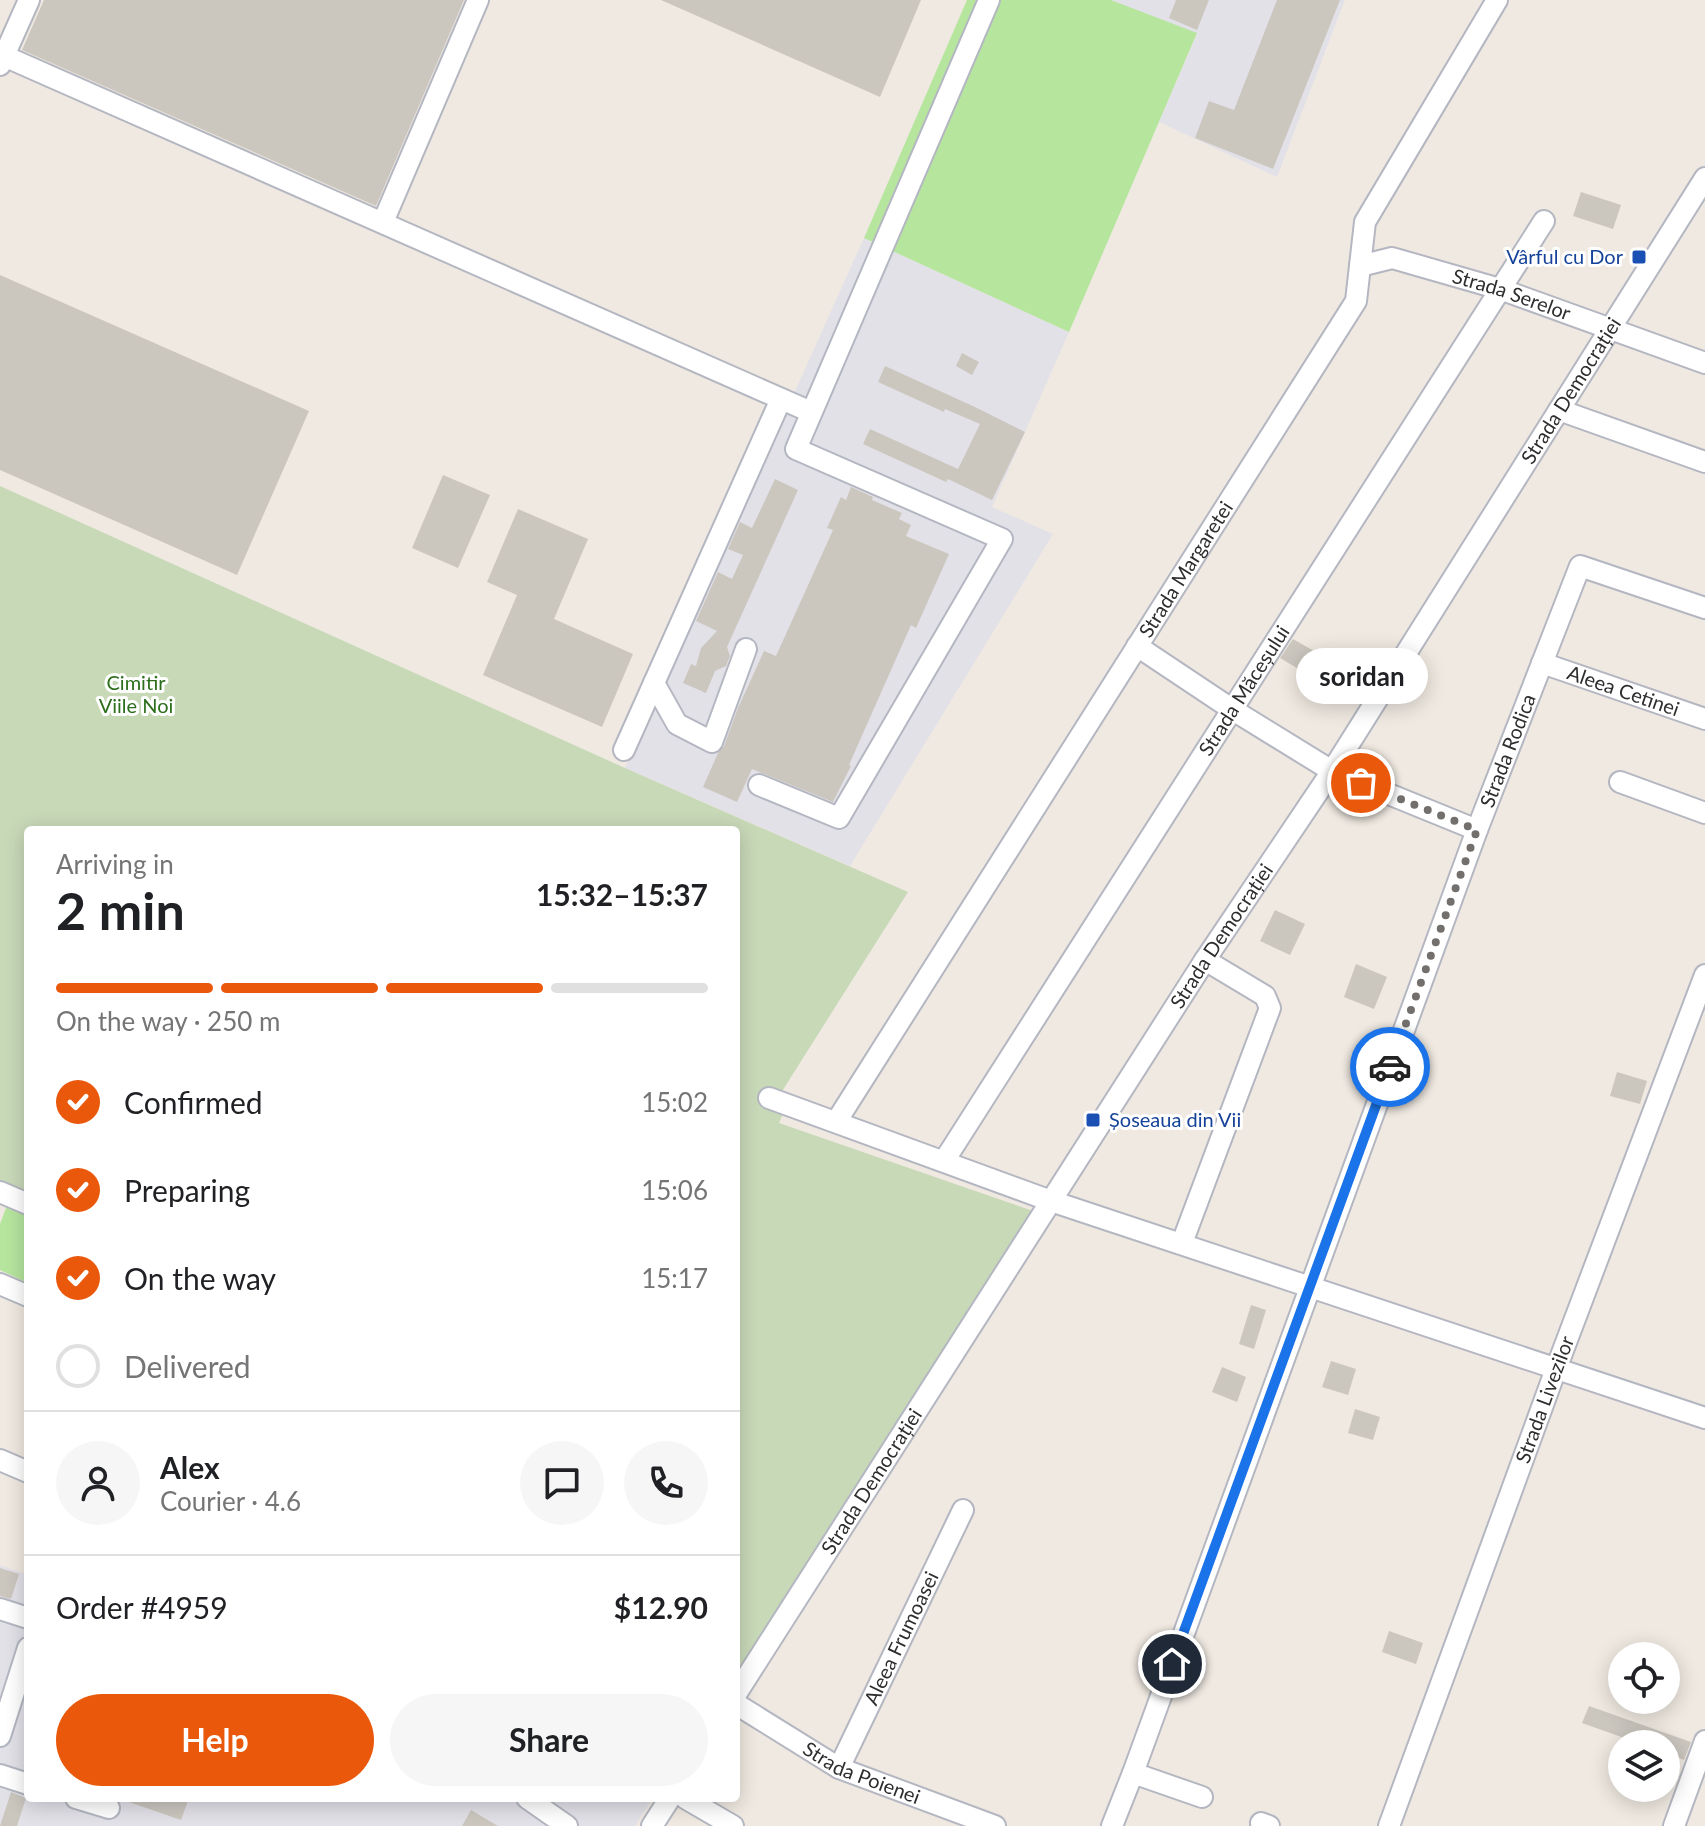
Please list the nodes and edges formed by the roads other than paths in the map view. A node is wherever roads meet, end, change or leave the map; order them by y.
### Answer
1 (29, 0) edge
2 (478, 0) edge
3 (989, 0) edge
4 (1497, 0) edge
5 (2, 61) edge
6 (1705, 178) edge
7 (1544, 221) dead end
8 (383, 222) junction
9 (1360, 266) junction
10 (1500, 289) junction
11 (1611, 328) junction
12 (1705, 363) edge
13 (781, 399) junction
14 (1559, 410) junction
15 (811, 412) junction
16 (1705, 462) edge
17 (1705, 608) edge
18 (1137, 646) junction
19 (746, 649) dead end
20 (1542, 663) junction
21 (654, 683) junction
22 (1233, 710) junction
23 (1705, 719) edge
24 (624, 750) dead end
25 (1332, 771) junction
26 (1620, 782) dead end
27 (759, 785) dead end
28 (1705, 813) edge
29 (1477, 830) junction
30 (1205, 960) junction
31 (1705, 975) edge
32 (1699, 1007) edge
33 (769, 1098) dead end
34 (836, 1122) junction
35 (944, 1161) junction
36 (0, 1192) edge
37 (1051, 1201) junction
38 (24, 1202) edge
39 (1182, 1243) junction
40 (0, 1284) edge
41 (1309, 1286) junction
42 (24, 1294) edge
43 (1556, 1369) junction
44 (1705, 1418) edge
45 (0, 1460) edge
46 (24, 1470) edge
47 (963, 1510) dead end
48 (0, 1609) edge
49 (24, 1617) edge
50 (24, 1661) edge
51 (740, 1688) edge
52 (740, 1706) edge
53 (0, 1736) edge
54 (1705, 1741) edge
55 (839, 1768) junction
56 (1133, 1773) junction
57 (0, 1775) edge
58 (24, 1783) edge
59 (1202, 1797) dead end
60 (89, 1802) edge
61 (533, 1802) edge
62 (667, 1802) edge
63 (692, 1802) edge
64 (109, 1808) dead end
65 (567, 1826) edge
66 (652, 1826) edge
67 (733, 1826) edge
68 (995, 1826) edge
69 (1112, 1826) edge
70 (1389, 1826) edge
71 (1674, 1826) edge

1 - 5 street
2 - 8 street
3 - 15 street
4 - 9 street, Strada Margaretei
5 - 8 street
6 - 11 street, Strada Democrației
7 - 10 street, Strada Măceșului
8 - 13 street
9 - 10 street, Strada Serelor
9 - 18 street, Strada Margaretei
10 - 11 street, Strada Serelor
10 - 22 street, Strada Măceșului
11 - 12 street, Strada Serelor
11 - 14 street, Strada Democrației
13 - 15 street
13 - 21 street
14 - 16 street
14 - 25 street, Strada Democrației
15 - 27 street
17 - 20 street, Strada Rodica
18 - 22 street
18 - 34 street, Strada Margaretei
19 - 21 street
20 - 23 street, Aleea Cetinei
20 - 29 street, Strada Rodica
21 - 24 street
22 - 25 street
22 - 35 street, Strada Măceșului
25 - 29 street
25 - 30 street, Strada Democrației
26 - 28 street
29 - 41 street, Strada Rodica
30 - 37 street, Strada Democrației
30 - 39 street
31 - 32 street, Strada Livezilor
32 - 43 street, Strada Livezilor
33 - 34 street
34 - 35 street
35 - 37 street
36 - 38 street
37 - 39 street
37 - 51 street, Strada Democrației
39 - 41 street
40 - 42 street
41 - 43 street
41 - 56 street, Strada Rodica
43 - 44 street
43 - 70 street, Strada Livezilor
45 - 46 street
47 - 55 street, Aleea Frumoasei
48 - 49 street
50 - 53 street
52 - 55 street, Strada Poienei
54 - 71 street
55 - 68 street, Strada Poienei
56 - 59 street
56 - 69 street, Strada Rodica
57 - 58 street
60 - 64 street
61 - 65 street
62 - 66 street
63 - 67 street

